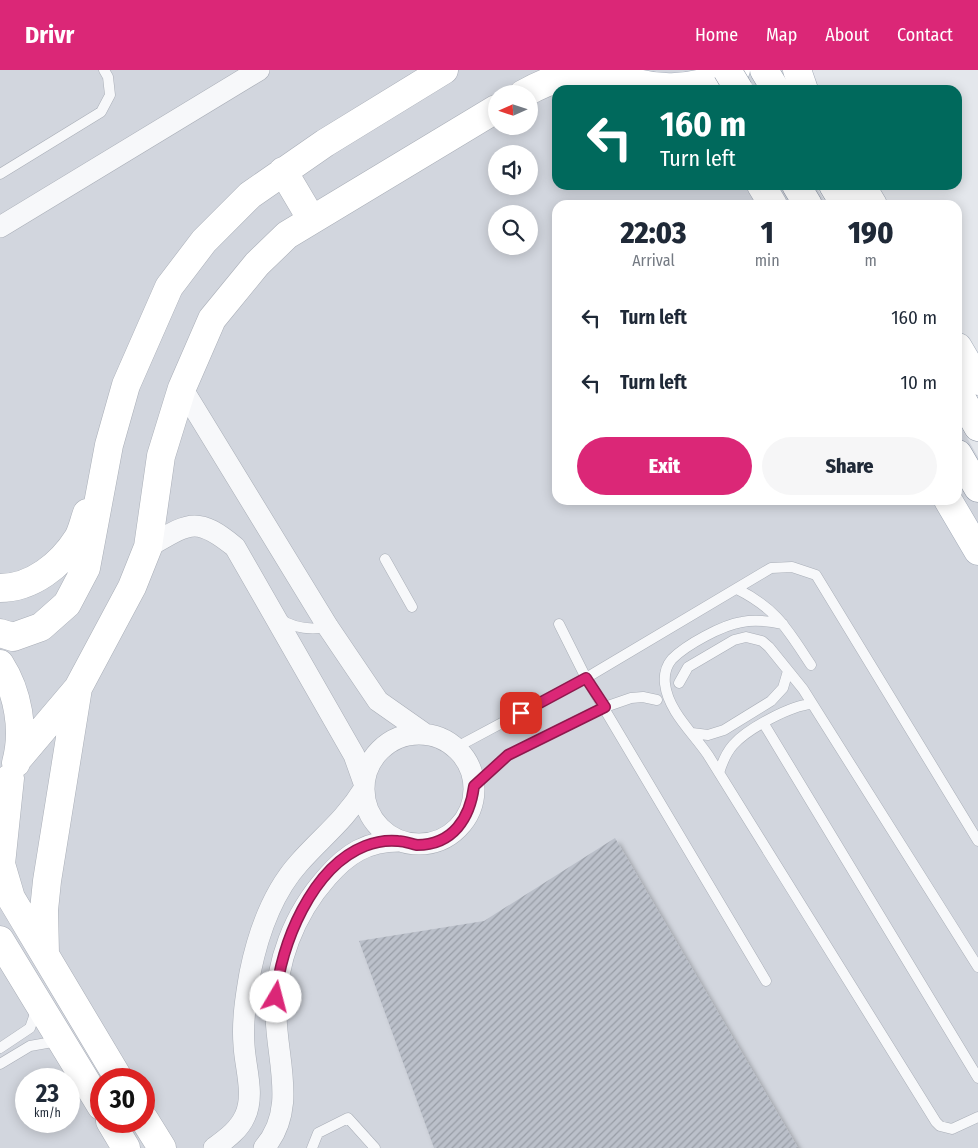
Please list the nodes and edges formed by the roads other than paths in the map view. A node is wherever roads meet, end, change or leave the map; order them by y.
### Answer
1 (104, 70) edge
2 (259, 70) edge
3 (444, 70) edge
4 (727, 70) edge
5 (736, 70) edge
6 (764, 70) edge
7 (797, 70) edge
8 (612, 73) edge
9 (644, 85) edge
10 (699, 85) edge
11 (736, 85) edge
12 (773, 85) edge
13 (802, 85) edge
14 (538, 86) edge
15 (488, 115) edge
16 (284, 171) junction
17 (0, 174) edge
18 (312, 220) junction
19 (0, 227) edge
20 (962, 354) edge
21 (978, 381) edge
22 (182, 388) junction
23 (962, 399) edge
24 (978, 426) edge
25 (109, 445) junction
26 (962, 461) edge
27 (978, 488) edge
28 (951, 505) edge
29 (148, 548) junction
30 (978, 551) edge
31 (384, 560) dead end
32 (0, 588) edge
33 (737, 588) junction
34 (412, 607) dead end
35 (273, 613) junction
36 (559, 624) dead end
37 (783, 624) junction
38 (328, 627) junction
39 (0, 633) edge
40 (0, 664) edge
41 (811, 665) dead end
42 (788, 671) junction
43 (586, 678) junction
44 (679, 683) dead end
45 (78, 688) junction
46 (658, 700) dead end
47 (812, 704) junction
48 (605, 707) junction
49 (764, 724) junction
50 (692, 733) junction
51 (425, 734) junction
52 (456, 748) junction
53 (719, 773) junction
54 (9, 778) edge
55 (364, 786) junction
56 (474, 786) junction
57 (399, 841) junction
58 (978, 841) edge
59 (0, 941) edge
60 (45, 958) junction
61 (978, 967) edge
62 (766, 981) dead end
63 (38, 1000) junction
64 (62, 1040) junction
65 (0, 1048) edge
66 (0, 1064) edge
67 (112, 1068) edge
68 (978, 1078) edge
69 (90, 1087) edge
70 (978, 1117) edge
71 (117, 1133) edge
72 (153, 1133) edge
73 (126, 1148) edge
74 (162, 1148) edge
75 (214, 1148) edge
76 (264, 1148) edge
77 (312, 1148) edge
78 (375, 1148) edge

1 - 17 lane
2 - 19 street
3 - 16 main road
4 - 11 main road, bridge
5 - 10 main road
6 - 12 main road
7 - 13 main road
8 - 9 main road
8 - 14 main road
15 - 18 main road
16 - 18 main road
16 - 25 main road
18 - 22 main road
20 - 21 main road
22 - 29 main road
22 - 38 street
23 - 24 main road
25 - 32 main road
25 - 39 main road
26 - 27 main road
28 - 30 main road
29 - 35 street
29 - 45 main road
31 - 34 lane
33 - 37 lane
33 - 43 lane
33 - 58 lane
35 - 38 lane
35 - 55 street
36 - 43 lane
37 - 41 lane
37 - 50 lane
38 - 51 street
40 - 54 main road
42 - 44 lane
42 - 47 lane
42 - 50 lane
43 - 48 lane
43 - 52 lane
45 - 54 main road
45 - 60 main road
46 - 48 lane
47 - 49 lane
47 - 61 lane
48 - 56 lane
48 - 62 lane
49 - 53 lane
49 - 68 lane
50 - 53 lane
51 - 52 street
51 - 55 street
52 - 56 street
53 - 70 lane
54 - 60 main road
55 - 57 street
55 - 75 street
56 - 57 street
57 - 76 street
59 - 63 main road
60 - 67 main road
63 - 64 main road
63 - 65 lane
64 - 66 lane
64 - 69 main road
71 - 73 main road
72 - 74 main road
77 - 78 lane

